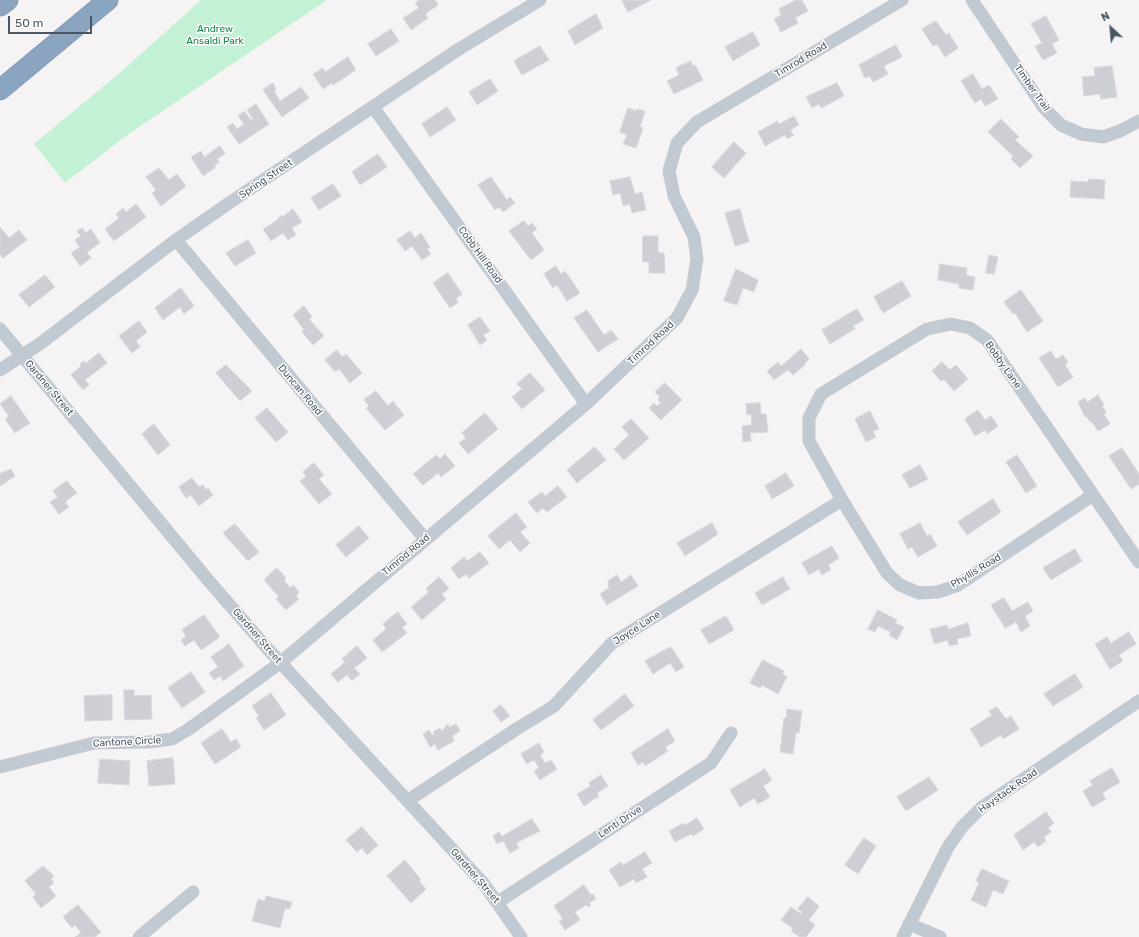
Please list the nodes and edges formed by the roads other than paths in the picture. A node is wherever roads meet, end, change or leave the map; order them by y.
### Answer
1 (8, 0) edge
2 (108, 0) edge
3 (540, 0) edge
4 (902, 0) edge
5 (972, 0) edge
6 (0, 6) edge
7 (0, 90) edge
8 (373, 107) junction
9 (1139, 121) edge
10 (176, 240) junction
11 (0, 329) edge
12 (22, 356) junction
13 (0, 370) edge
14 (586, 404) junction
15 (1093, 495) junction
16 (842, 500) junction
17 (425, 539) junction
18 (1139, 562) edge
19 (280, 663) junction
20 (1139, 701) edge
21 (731, 733) dead end
22 (0, 767) edge
23 (407, 801) junction
24 (193, 892) dead end
25 (498, 902) junction
26 (909, 924) junction
27 (139, 937) edge
28 (521, 937) edge
29 (903, 937) edge
30 (940, 937) edge

1 - 6 highway
2 - 7 highway
3 - 8 street, Spring Street
4 - 14 street, Timrod Road
5 - 9 street, Timber Trail
8 - 10 street, Spring Street
8 - 14 street, Cobb Hill Road
10 - 12 street, Spring Street
10 - 17 street, Duncan Road
11 - 12 street, Gardner Street
12 - 13 street, Spring Street
12 - 19 street, Gardner Street
14 - 17 street, Timrod Road
15 - 16 street, Phyllis Road
15 - 16 street, Bobby Lane
15 - 18 street, Bobby Lane
16 - 23 street, Joyce Lane
17 - 19 street, Timrod Road
19 - 22 street, Cantone Circle
19 - 23 street, Gardner Street
20 - 26 street, Haystack Road
21 - 25 street, Lenti Drive
23 - 25 street, Gardner Street
24 - 27 street
25 - 28 street, Gardner Street
26 - 29 street, Haystack Road
26 - 30 street

